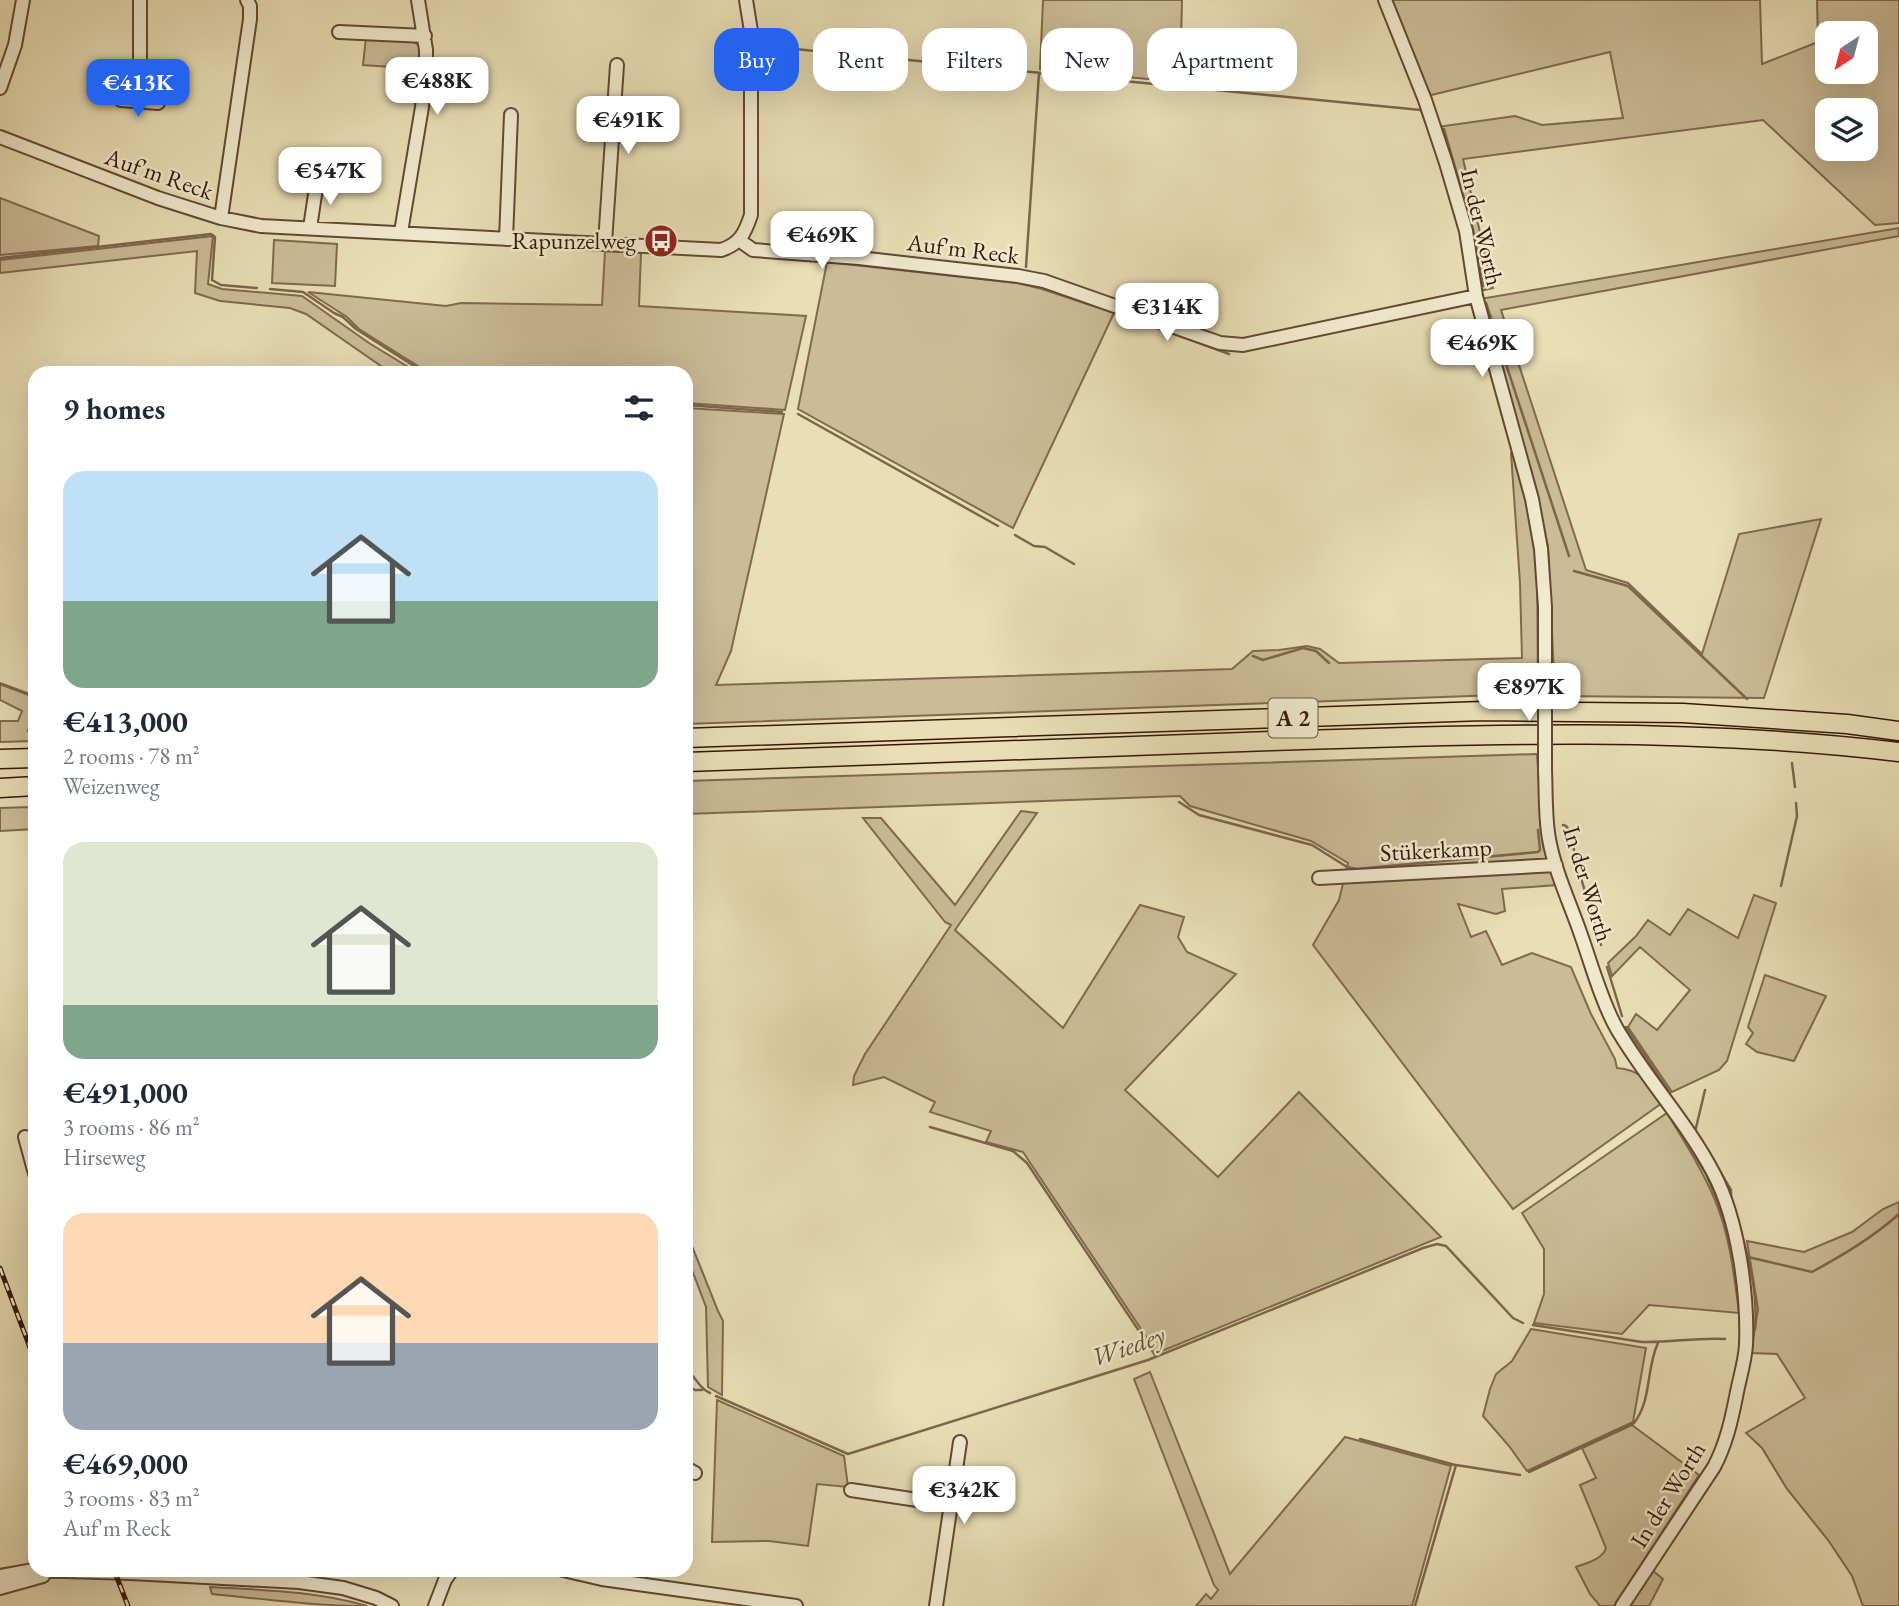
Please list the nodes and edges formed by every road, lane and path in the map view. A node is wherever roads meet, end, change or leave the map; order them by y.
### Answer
1 (23, 0) edge
2 (140, 0) edge
3 (247, 0) edge
4 (418, 0) edge
5 (746, 0) edge
6 (1385, 0) edge
7 (339, 32) dead end
8 (425, 36) junction
9 (617, 65) dead end
10 (0, 88) edge
11 (121, 100) dead end
12 (140, 102) junction
13 (158, 103) dead end
14 (511, 115) dead end
15 (0, 137) edge
16 (301, 179) dead end
17 (221, 218) junction
18 (310, 228) junction
19 (401, 232) junction
20 (506, 239) junction
21 (739, 240) junction
22 (606, 243) junction
23 (1476, 296) junction
24 (1899, 731) edge
25 (693, 738) edge
26 (1899, 752) edge
27 (28, 758) edge
28 (0, 759) edge
29 (693, 762) edge
30 (28, 786) edge
31 (0, 788) edge
32 (1556, 864) junction
33 (1319, 878) dead end
34 (25, 1137) dead end
35 (28, 1148) edge
36 (960, 1442) dead end
37 (850, 1490) dead end
38 (951, 1505) junction
39 (28, 1571) edge
40 (0, 1576) edge
41 (39, 1577) edge
42 (304, 1577) edge
43 (447, 1577) edge
44 (621, 1577) edge
45 (0, 1588) edge
46 (392, 1606) edge
47 (435, 1606) edge
48 (796, 1606) edge
49 (936, 1606) edge
50 (1622, 1606) edge

1 - 10 street
2 - 12 street
3 - 17 street
4 - 8 street
5 - 21 street
6 - 23 street, In der Worth
7 - 8 street
8 - 19 street
9 - 22 street
11 - 12 street
12 - 13 street
14 - 20 street
15 - 17 street, Auf'm Reck
16 - 18 street
17 - 18 street, Auf'm Reck
18 - 19 street, Auf'm Reck
19 - 20 street, Auf'm Reck
20 - 22 street, Auf'm Reck
21 - 22 street, Auf'm Reck
21 - 23 street, Auf'm Reck
23 - 32 street, In der Worth, bridge
24 - 25 highway, A 2
26 - 29 highway, A 2
27 - 28 highway
30 - 31 highway
32 - 33 street, Stükerkamp
32 - 50 street, In der Worth
34 - 35 street
36 - 38 street
37 - 38 street
38 - 49 street
39 - 40 street
41 - 45 street
42 - 46 street
43 - 47 street
44 - 48 street

